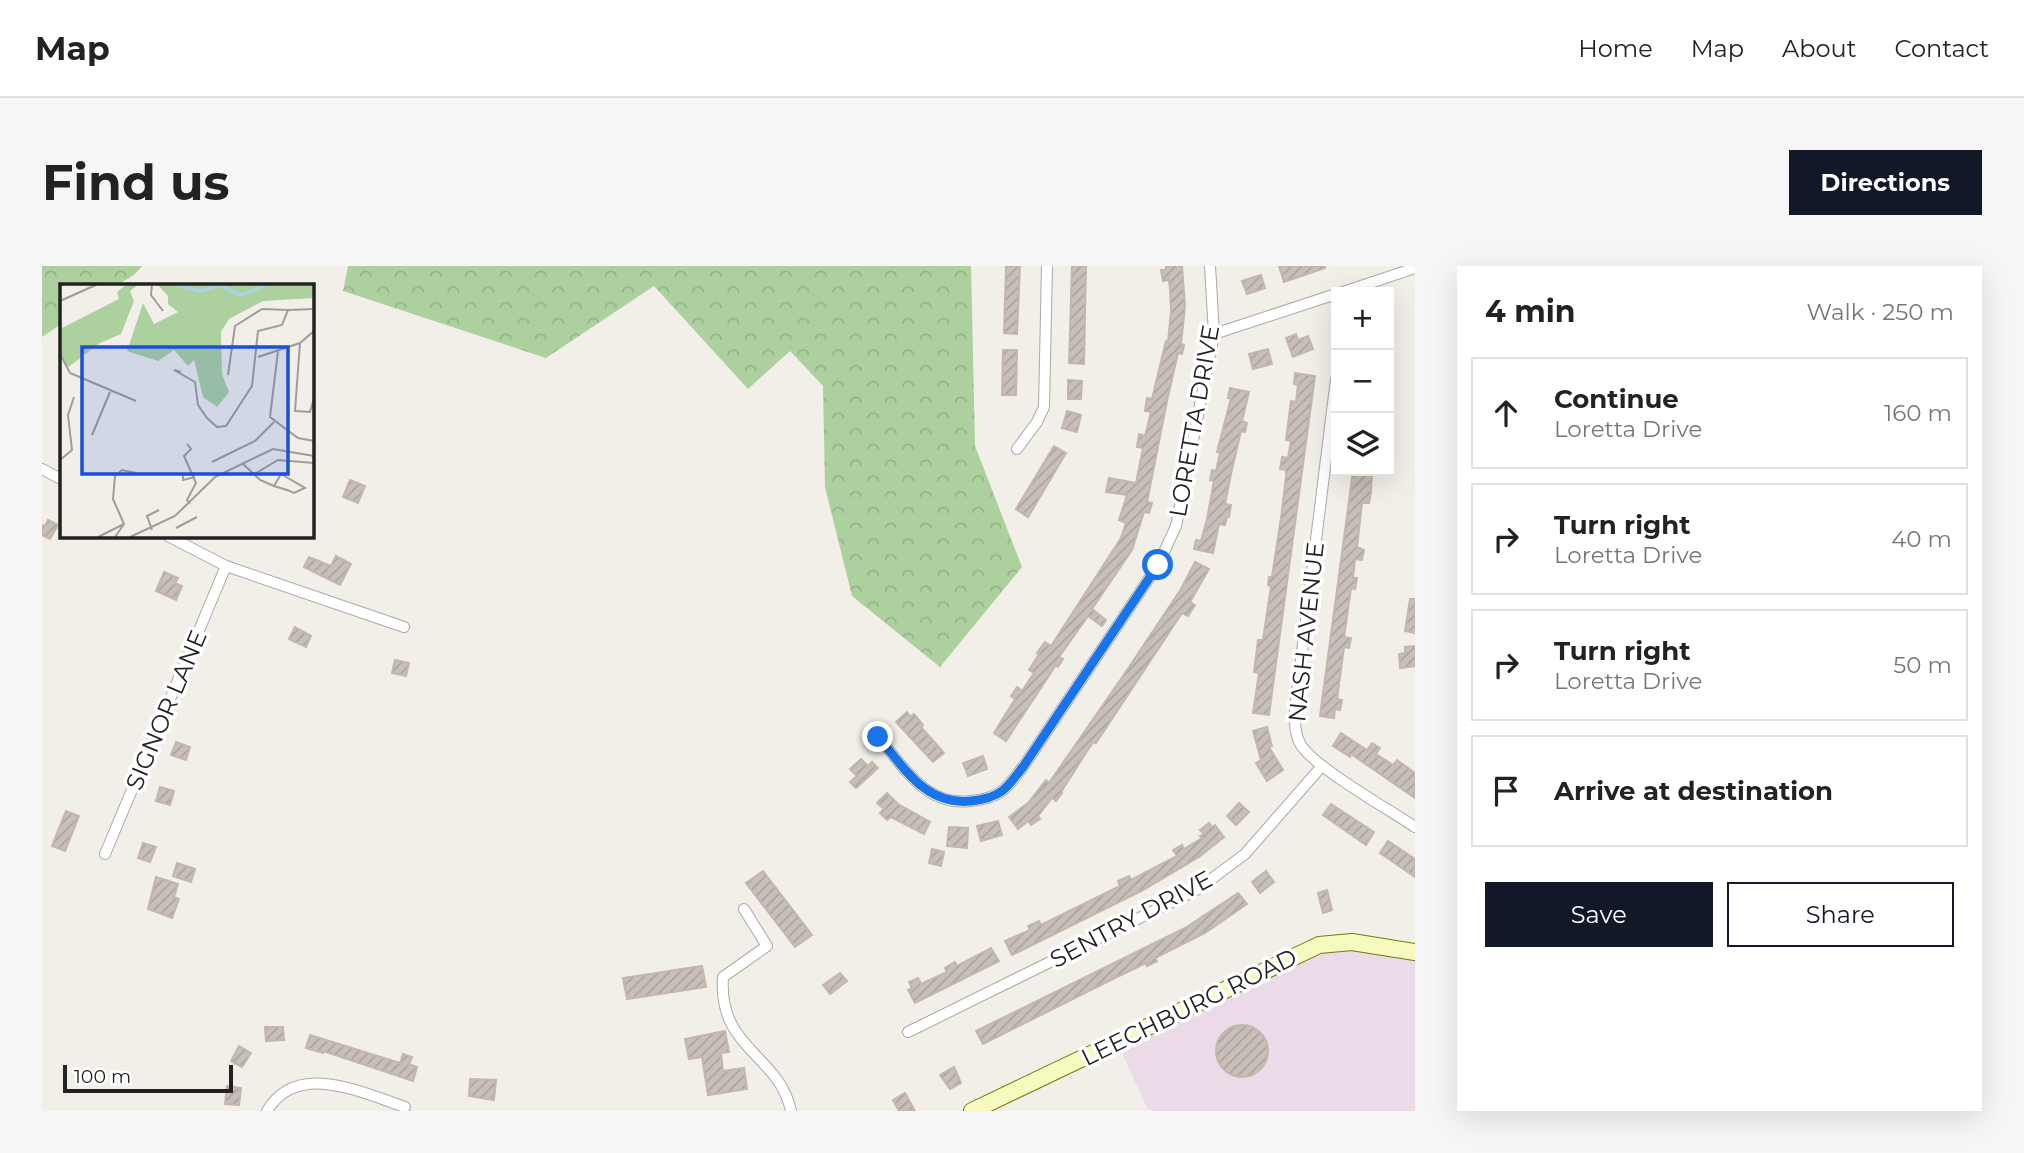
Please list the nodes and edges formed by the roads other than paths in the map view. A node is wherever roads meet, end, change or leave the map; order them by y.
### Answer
1 (1047, 266) edge
2 (1210, 266) edge
3 (1415, 268) edge
4 (1358, 287) edge
5 (1331, 296) edge
6 (1214, 334) junction
7 (1332, 413) edge
8 (1017, 450) dead end
9 (42, 469) edge
10 (60, 478) edge
11 (170, 537) edge
12 (226, 566) junction
13 (404, 626) dead end
14 (878, 737) dead end
15 (1322, 765) junction
16 (1415, 827) edge
17 (105, 854) dead end
18 (744, 909) dead end
19 (1415, 952) edge
20 (908, 1032) dead end
21 (405, 1107) dead end
22 (267, 1111) edge
23 (791, 1111) edge
24 (972, 1111) edge

1 - 8 street
2 - 6 street, LORETTA DRIVE
3 - 4 street
5 - 6 street
6 - 14 street, LORETTA DRIVE
7 - 15 street, NASH AVENUE
9 - 10 street
11 - 12 street
12 - 13 street
12 - 17 street, SIGNOR LANE
15 - 16 street, NASH AVENUE
15 - 20 street, SENTRY DRIVE
18 - 23 street
19 - 24 street, LEECHBURG ROAD
21 - 22 street

